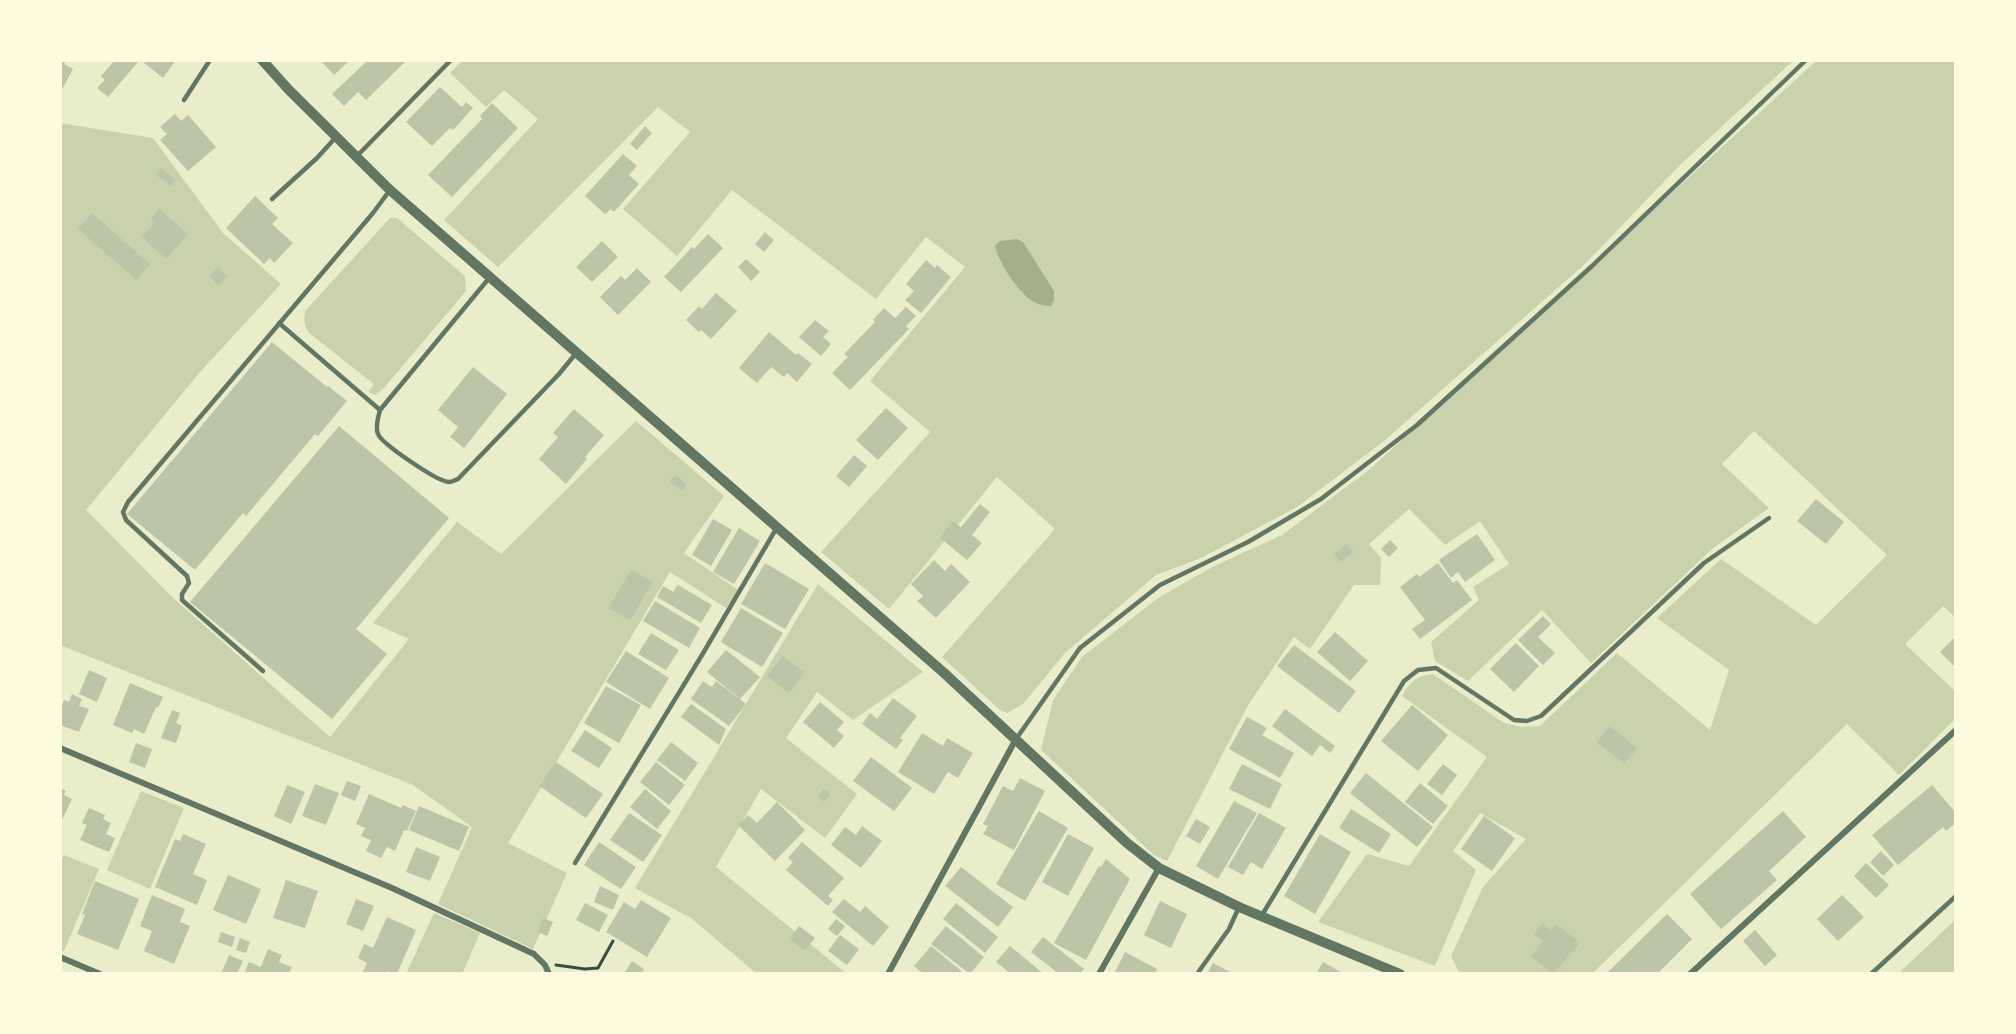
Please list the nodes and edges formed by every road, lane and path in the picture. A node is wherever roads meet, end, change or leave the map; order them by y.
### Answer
1 (210, 60) edge
2 (262, 60) edge
3 (451, 60) edge
4 (1806, 60) edge
5 (184, 100) dead end
6 (336, 137) junction
7 (356, 158) junction
8 (390, 190) junction
9 (272, 199) dead end
10 (490, 277) junction
11 (279, 323) junction
12 (577, 352) junction
13 (380, 410) junction
14 (1769, 518) dead end
15 (777, 527) junction
16 (263, 671) dead end
17 (1956, 730) edge
18 (1017, 739) junction
19 (60, 748) edge
20 (574, 863) dead end
21 (1159, 868) junction
22 (1956, 896) edge
23 (1239, 907) junction
24 (1262, 916) junction
25 (613, 941) dead end
26 (60, 957) edge
27 (545, 965) junction
28 (1376, 969) edge
29 (100, 974) edge
30 (549, 974) edge
31 (888, 974) edge
32 (1099, 974) edge
33 (1197, 974) edge
34 (1400, 974) edge
35 (1690, 974) edge
36 (1871, 974) edge

1 - 5 lane
2 - 6 street
3 - 7 lane
4 - 18 lane
6 - 7 street
6 - 9 lane
7 - 8 street
8 - 10 street
8 - 11 lane
10 - 12 street
10 - 13 lane
11 - 13 lane
11 - 16 lane
12 - 13 lane
12 - 15 street
14 - 24 lane
15 - 18 street
15 - 20 lane
17 - 35 street
18 - 21 street
18 - 31 street
19 - 27 street
21 - 23 street
21 - 32 street
22 - 36 lane
23 - 24 street
23 - 33 lane
24 - 28 street
25 - 27 path
26 - 29 street
27 - 30 street
28 - 34 street

